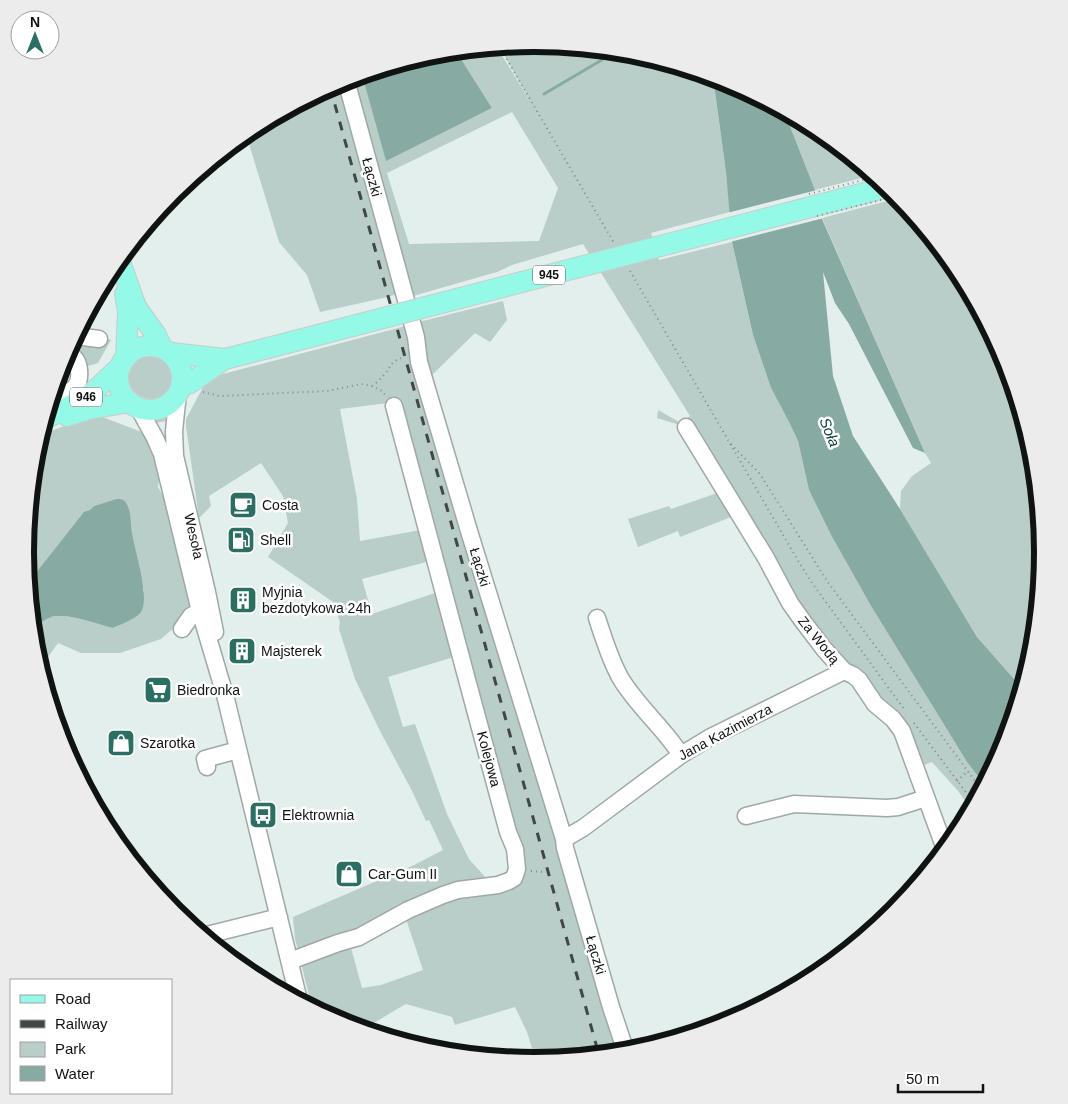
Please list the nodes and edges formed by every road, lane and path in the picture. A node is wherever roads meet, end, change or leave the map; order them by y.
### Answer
1 (503, 53) edge
2 (348, 88) edge
3 (879, 189) edge
4 (616, 246) dead end
5 (122, 268) edge
6 (121, 270) edge
7 (630, 272) dead end
8 (82, 337) edge
9 (99, 339) dead end
10 (166, 350) junction
11 (418, 353) junction
12 (74, 358) edge
13 (225, 359) junction
14 (123, 362) junction
15 (372, 386) junction
16 (180, 389) junction
17 (201, 392) dead end
18 (59, 394) edge
19 (134, 404) junction
20 (394, 406) joint
21 (53, 415) edge
22 (51, 422) edge
23 (686, 426) dead end
24 (728, 441) junction
25 (200, 612) junction
26 (597, 618) dead end
27 (182, 629) dead end
28 (844, 671) junction
29 (220, 679) junction
30 (904, 709) dead end
31 (910, 717) dead end
32 (238, 750) junction
33 (682, 755) junction
34 (207, 766) dead end
35 (968, 771) junction
36 (957, 781) junction
37 (977, 783) edge
38 (970, 797) edge
39 (926, 798) junction
40 (746, 816) dead end
41 (564, 839) junction
42 (942, 842) edge
43 (279, 916) junction
44 (211, 934) edge
45 (290, 962) junction
46 (297, 992) edge
47 (628, 1044) edge

1 - 4 path
2 - 11 street, Łączki
3 - 13 main road, 945, bridge
5 - 10 main road
6 - 14 main road
7 - 24 path
8 - 9 street
10 - 13 main road, 945
10 - 14 main road
10 - 16 main road
11 - 15 path
11 - 41 street, Łączki
12 - 18 street
13 - 16 main road, 945
14 - 19 main road
14 - 21 main road, 946
15 - 17 path
15 - 20 path
16 - 19 main road
16 - 29 street, Wesoła
19 - 22 main road, 946
19 - 25 street, Wesoła
20 - 45 street, Kolejowa
23 - 28 street, Za Wodą
24 - 30 path
24 - 35 path
25 - 27 street
25 - 29 street, Wesoła
26 - 33 street
28 - 33 street, Jana Kazimierza
28 - 39 street, Za Wodą
29 - 32 street, Wesoła
31 - 36 path
32 - 34 street
32 - 43 street, Wesoła
33 - 41 street, Jana Kazimierza
35 - 36 path
35 - 37 path
36 - 38 path
39 - 40 street
39 - 42 street, Za Wodą
41 - 47 street, Łączki
43 - 44 street
43 - 45 street, Wesoła
45 - 46 street, Wesoła

